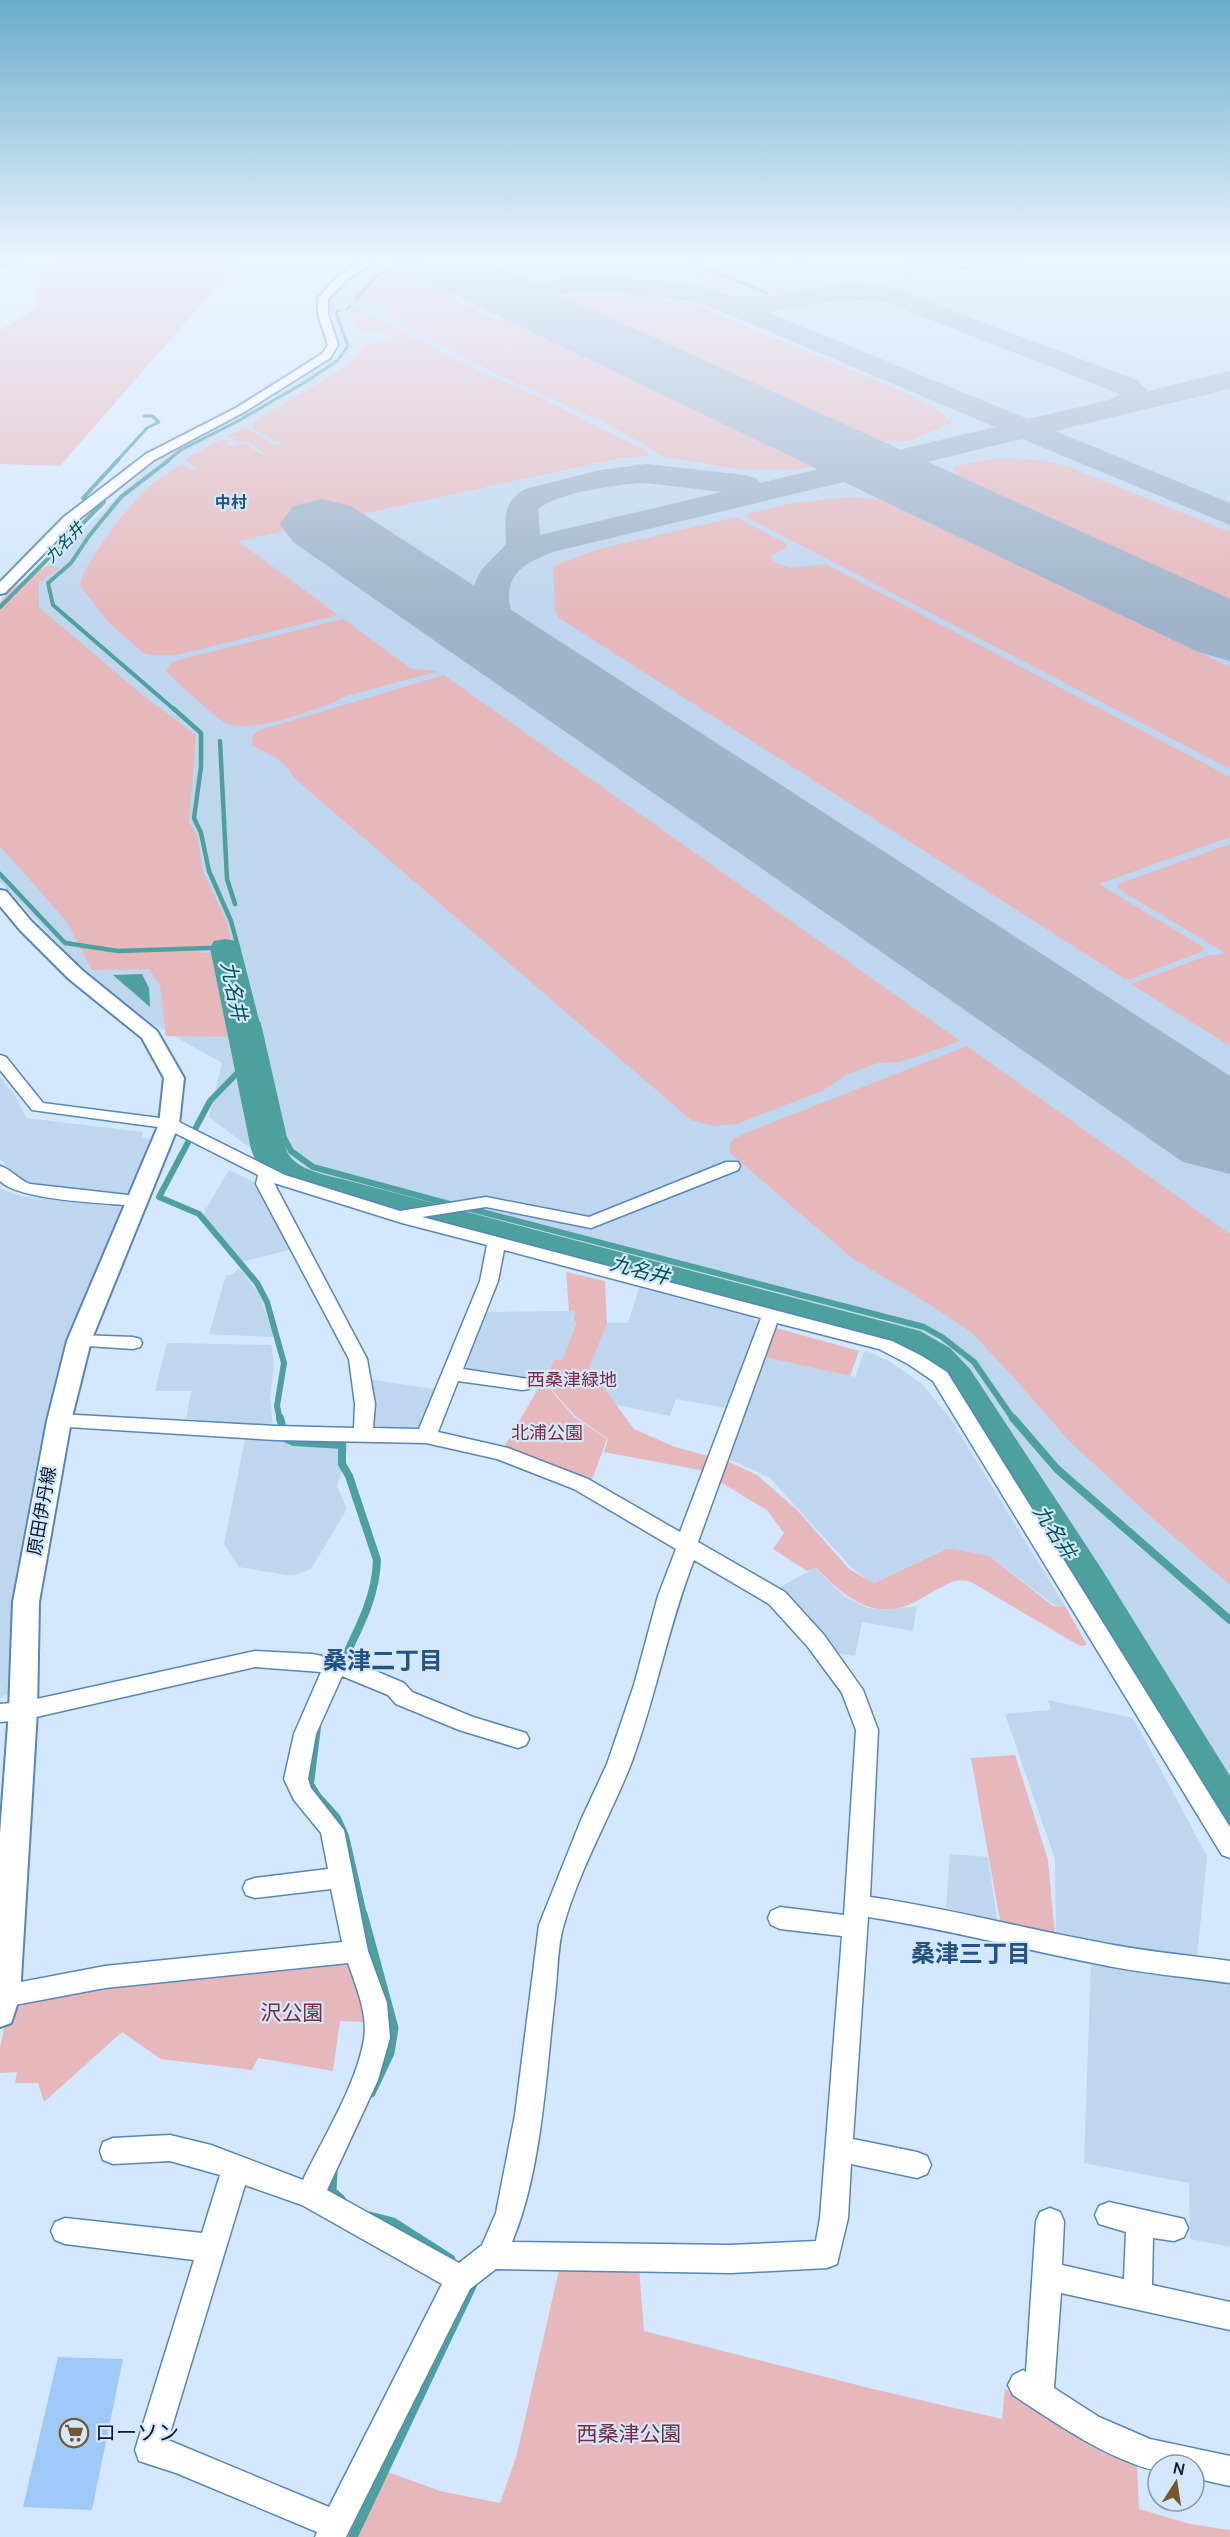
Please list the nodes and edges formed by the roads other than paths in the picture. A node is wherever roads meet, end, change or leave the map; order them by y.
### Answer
1 (289, 379) edge
2 (0, 590) edge
3 (0, 896) edge
4 (0, 1060) edge
5 (168, 1124) junction
6 (732, 1167) dead end
7 (0, 1171) edge
8 (267, 1173) junction
9 (137, 1201) junction
10 (400, 1216) junction
11 (496, 1242) junction
12 (771, 1315) junction
13 (79, 1341) junction
14 (133, 1343) dead end
15 (453, 1374) junction
16 (522, 1384) dead end
17 (58, 1421) junction
18 (363, 1436) junction
19 (426, 1436) junction
20 (687, 1546) junction
21 (335, 1666) junction
22 (12, 1712) edge
23 (518, 1739) dead end
24 (1230, 1848) edge
25 (342, 1877) junction
26 (255, 1888) dead end
27 (856, 1916) junction
28 (780, 1918) dead end
29 (356, 1952) junction
30 (1230, 1972) edge
31 (2, 2005) edge
32 (839, 2149) junction
33 (113, 2151) dead end
34 (917, 2165) dead end
35 (236, 2169) junction
36 (310, 2195) junction
37 (1109, 2215) dead end
38 (1050, 2221) dead end
39 (1140, 2222) junction
40 (1173, 2228) dead end
41 (65, 2231) dead end
42 (211, 2248) junction
43 (492, 2255) junction
44 (1048, 2276) junction
45 (460, 2278) junction
46 (1138, 2296) junction
47 (1230, 2316) edge
48 (1230, 2471) edge
49 (333, 2531) edge

1 - 2 street
3 - 5 street, 原田伊丹線
4 - 5 street
5 - 8 street
5 - 9 street, 原田伊丹線
6 - 10 street
7 - 9 street
8 - 10 street
8 - 18 street
9 - 13 street, 原田伊丹線
10 - 11 street
11 - 12 street
11 - 15 street
12 - 20 street
12 - 24 street
13 - 14 street
13 - 17 street, 原田伊丹線
15 - 16 street
15 - 19 street
17 - 18 street
17 - 22 street, 原田伊丹線
18 - 19 street
19 - 20 street
20 - 27 street
20 - 43 street
21 - 22 street
21 - 23 street
21 - 25 street
22 - 31 street, 原田伊丹線
25 - 26 street
25 - 29 street
27 - 28 street
27 - 30 street
27 - 32 street
29 - 31 street
29 - 36 street
32 - 34 street
32 - 43 street
33 - 35 street
35 - 36 street
35 - 42 street
36 - 45 street
37 - 39 street
38 - 44 street
39 - 40 street
39 - 46 street
41 - 42 street
42 - 49 street
43 - 45 street
44 - 46 street
44 - 48 street
45 - 49 street
46 - 47 street

